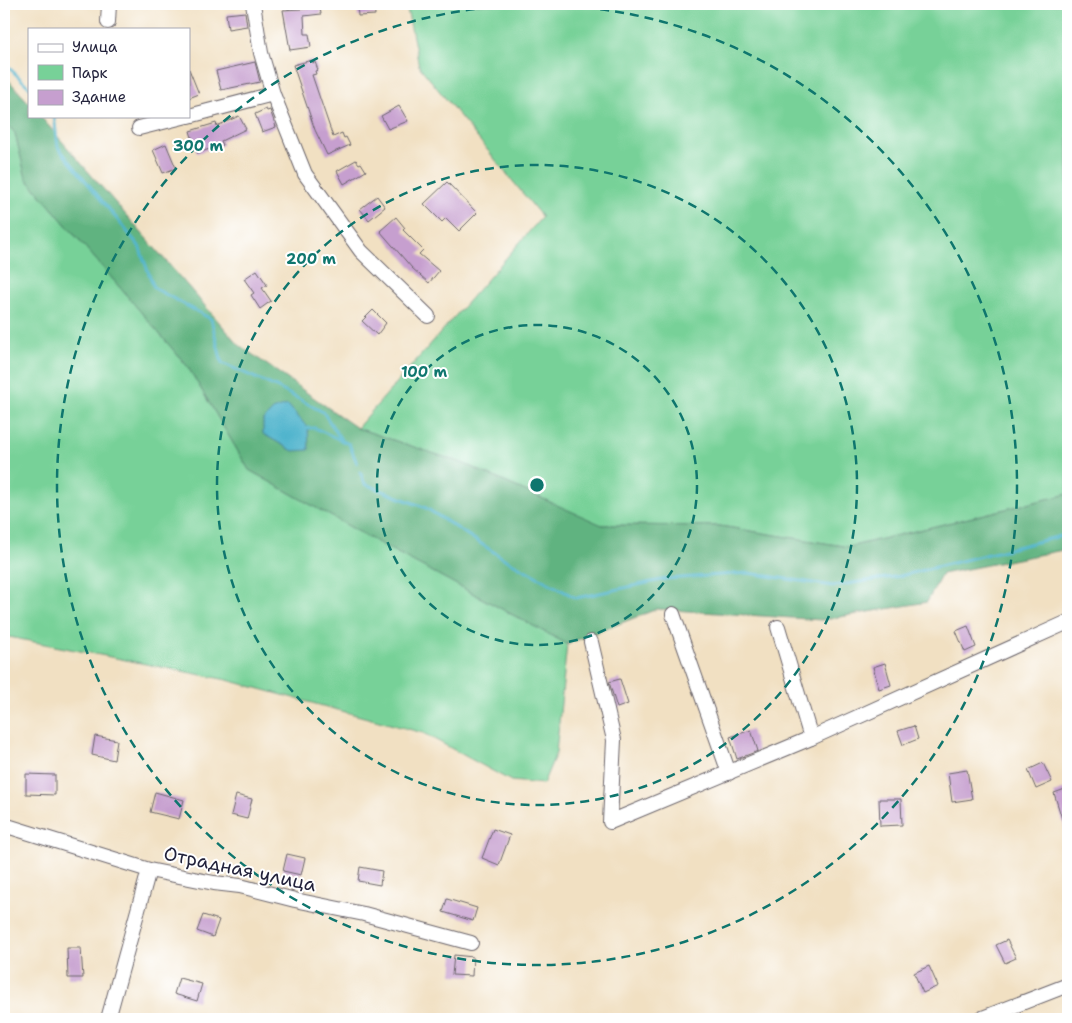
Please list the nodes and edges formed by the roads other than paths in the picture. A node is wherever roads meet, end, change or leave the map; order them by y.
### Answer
1 (109, 4) edge
2 (253, 4) edge
3 (108, 22) dead end
4 (273, 94) junction
5 (190, 115) edge
6 (180, 118) edge
7 (139, 128) dead end
8 (428, 316) dead end
9 (673, 614) dead end
10 (1068, 622) edge
11 (778, 627) dead end
12 (591, 642) dead end
13 (811, 738) junction
14 (730, 773) junction
15 (4, 826) edge
16 (150, 870) junction
17 (472, 943) dead end
18 (1068, 986) edge
19 (108, 1019) edge
20 (980, 1019) edge

1 - 3 street
2 - 4 street
4 - 5 street
4 - 8 street
6 - 7 street
9 - 14 street
10 - 13 street
11 - 13 street
12 - 14 street
13 - 14 street
15 - 16 street, Отрадная улица
16 - 17 street, Отрадная улица
16 - 19 street
18 - 20 street

